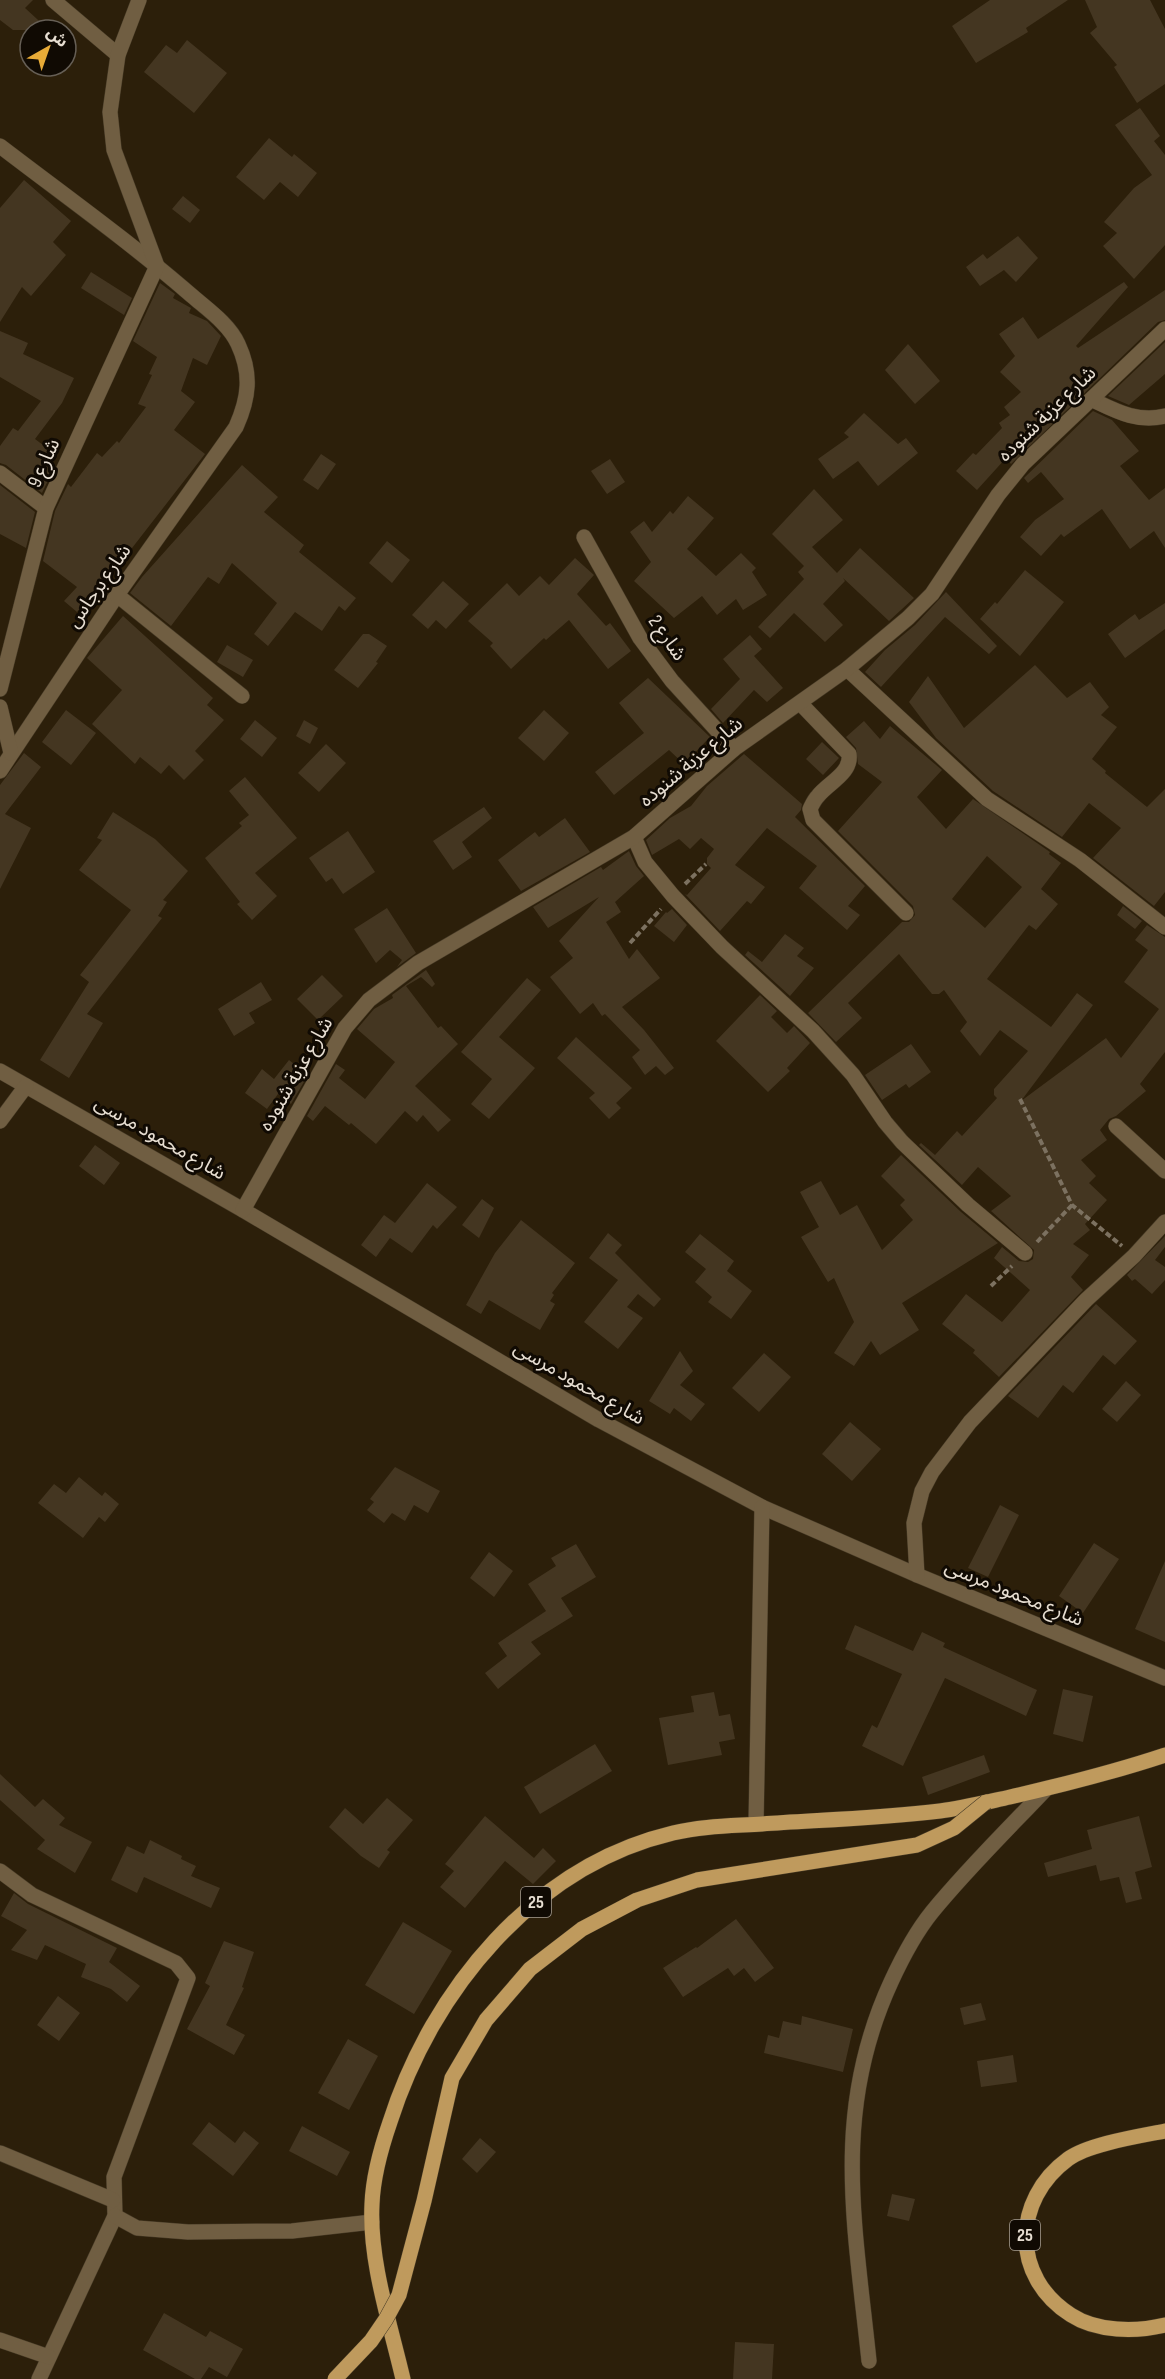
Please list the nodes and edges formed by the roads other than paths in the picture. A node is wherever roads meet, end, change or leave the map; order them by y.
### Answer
1 (53, 0) edge
2 (138, 0) edge
3 (118, 55) junction
4 (0, 146) edge
5 (157, 266) junction
6 (1165, 328) edge
7 (1093, 400) junction
8 (1165, 416) edge
9 (0, 474) edge
10 (46, 508) junction
11 (584, 537) dead end
12 (117, 595) junction
13 (847, 669) junction
14 (0, 689) edge
15 (242, 696) dead end
16 (800, 703) junction
17 (0, 707) edge
18 (5, 749) edge
19 (734, 749) junction
20 (0, 771) edge
21 (634, 837) junction
22 (906, 913) dead end
23 (1165, 927) edge
24 (0, 1071) edge
25 (26, 1086) junction
26 (0, 1121) edge
27 (1116, 1126) dead end
28 (1165, 1171) edge
29 (243, 1210) junction
30 (1165, 1222) edge
31 (1025, 1253) dead end
32 (762, 1507) junction
33 (917, 1575) junction
34 (1165, 1678) edge
35 (1165, 1755) edge
36 (1046, 1789) junction
37 (986, 1802) junction
38 (756, 1824) junction
39 (0, 1871) edge
40 (1165, 2131) edge
41 (0, 2153) edge
42 (113, 2200) junction
43 (115, 2216) junction
44 (372, 2222) junction
45 (1165, 2325) edge
46 (0, 2340) edge
47 (50, 2357) junction
48 (869, 2361) dead end
49 (39, 2379) edge
50 (335, 2379) edge
51 (403, 2379) edge

1 - 3 street
2 - 3 street
3 - 5 street
4 - 5 street, شارع برجاس
5 - 10 street, شارع 9
5 - 12 street, شارع برجاس
6 - 7 street, شارع عزبة شنوده
7 - 8 street
7 - 13 street, شارع عزبة شنوده
9 - 10 street
10 - 14 street, شارع 9
11 - 19 street, شارع 2
12 - 15 street
12 - 18 street, شارع برجاس
13 - 16 street, شارع عزبة شنوده
13 - 23 street
16 - 19 street, شارع عزبة شنوده
16 - 22 street
17 - 18 street
18 - 20 street, شارع برجاس
19 - 21 street, شارع عزبة شنوده
21 - 29 street, شارع عزبة شنوده
21 - 31 street
24 - 25 street, شارع محمود مرسى
25 - 26 street
25 - 29 street, شارع محمود مرسى
27 - 28 street
29 - 32 street, شارع محمود مرسى
30 - 33 street
32 - 33 street, شارع محمود مرسى
32 - 38 street
33 - 34 street, شارع محمود مرسى
35 - 36 main road, 25
36 - 37 main road, 25
36 - 48 street
37 - 38 main road, 25
37 - 50 main road, bridge
38 - 44 main road, 25
39 - 42 street
40 - 45 main road, 25
41 - 42 street
42 - 43 street
43 - 44 street
43 - 47 street
44 - 51 main road, 25
46 - 47 street
47 - 49 street

